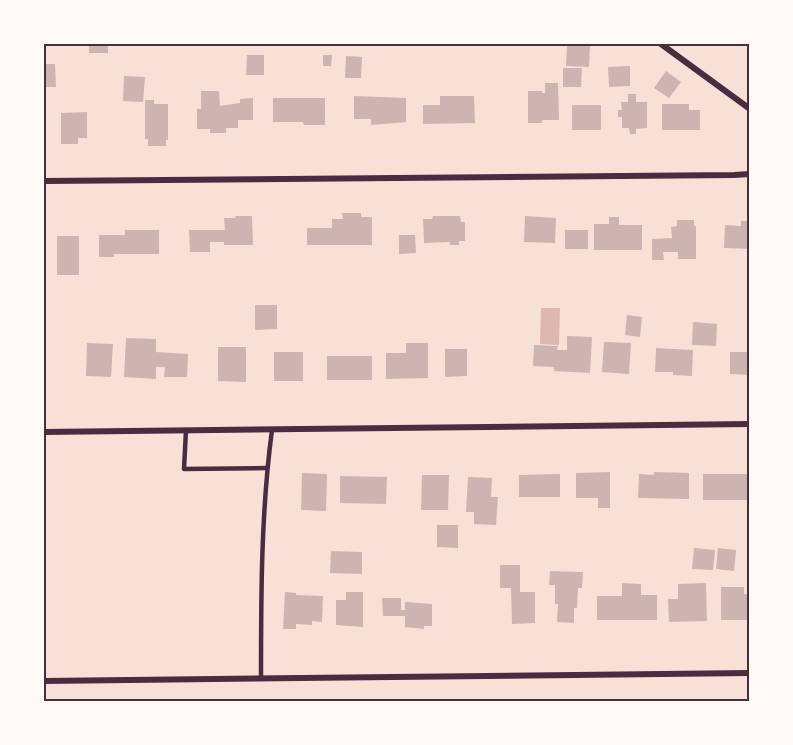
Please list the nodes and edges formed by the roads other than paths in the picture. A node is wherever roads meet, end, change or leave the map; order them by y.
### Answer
1 (661, 44) edge
2 (750, 109) edge
3 (750, 174) edge
4 (44, 181) edge
5 (750, 424) edge
6 (186, 430) junction
7 (272, 430) junction
8 (44, 432) edge
9 (267, 468) junction
10 (750, 673) edge
11 (261, 679) junction
12 (44, 681) edge

1 - 2 street
3 - 4 street
5 - 7 street
6 - 7 street
6 - 8 street
6 - 9 lane
7 - 9 lane
9 - 11 lane
10 - 11 street
11 - 12 street

